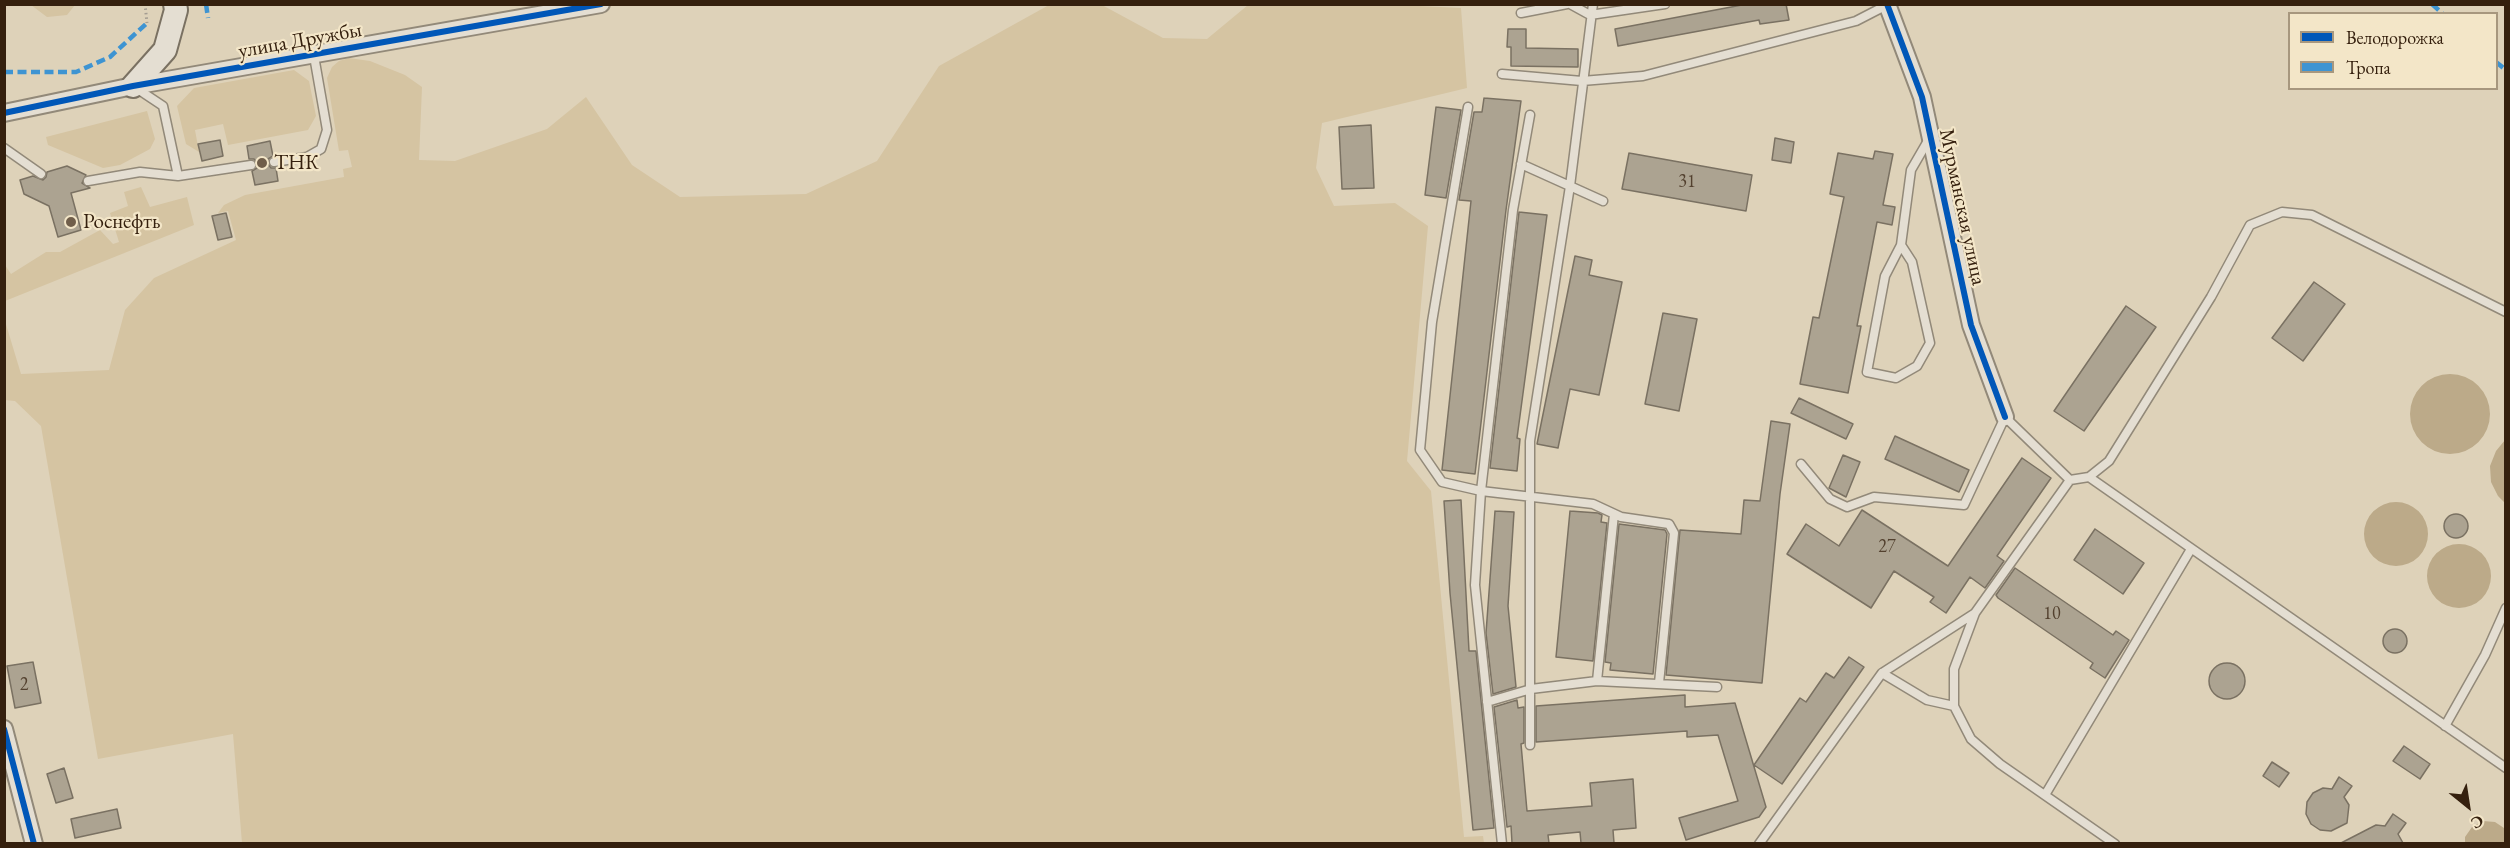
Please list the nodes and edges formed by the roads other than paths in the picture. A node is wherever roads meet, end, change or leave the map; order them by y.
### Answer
1 (175, 4) edge
2 (602, 4) edge
3 (1569, 4) edge
4 (1593, 4) edge
5 (1887, 4) edge
6 (1660, 5) edge
7 (1521, 13) dead end
8 (1590, 15) junction
9 (314, 56) junction
10 (1502, 74) dead end
11 (1582, 81) junction
12 (133, 86) junction
13 (1468, 107) dead end
14 (4, 113) edge
15 (1530, 115) dead end
16 (1930, 136) junction
17 (4, 148) edge
18 (274, 162) dead end
19 (1521, 164) junction
20 (251, 165) dead end
21 (41, 174) dead end
22 (178, 176) junction
23 (88, 181) dead end
24 (1570, 186) junction
25 (1603, 201) dead end
26 (1901, 245) junction
27 (2505, 312) edge
28 (2005, 417) junction
29 (1801, 464) dead end
30 (2089, 477) junction
31 (2070, 480) junction
32 (1481, 491) junction
33 (1532, 497) junction
34 (1614, 514) junction
35 (2191, 549) junction
36 (2505, 608) edge
37 (1976, 613) junction
38 (1882, 672) junction
39 (1597, 681) junction
40 (1659, 682) junction
41 (1717, 687) dead end
42 (1531, 689) junction
43 (1487, 702) junction
44 (1954, 706) junction
45 (2445, 726) junction
46 (4, 729) edge
47 (1530, 745) dead end
48 (2505, 768) edge
49 (2045, 795) junction
50 (34, 843) edge
51 (1502, 843) edge
52 (1760, 843) edge
53 (2115, 843) edge

1 - 12 street
2 - 9 street, улица Дружбы
3 - 7 lane
3 - 8 lane
4 - 8 lane
5 - 11 lane
5 - 16 street, Мурманская улица
6 - 8 lane
8 - 11 lane
9 - 12 street, улица Дружбы
9 - 18 lane
10 - 11 lane
11 - 24 lane
12 - 14 street, улица Дружбы
12 - 22 lane
13 - 32 lane
15 - 19 lane
16 - 26 lane
16 - 28 street, Мурманская улица
17 - 21 lane
19 - 24 lane
19 - 32 lane
20 - 22 lane
22 - 23 lane
24 - 25 lane
24 - 33 lane
26 - 26 lane
27 - 30 lane
28 - 29 lane
28 - 31 lane
30 - 31 lane
30 - 35 lane
31 - 37 lane
32 - 33 lane
32 - 43 lane
33 - 34 lane
33 - 42 lane
34 - 39 lane
34 - 40 lane
35 - 45 lane
35 - 49 lane
36 - 45 lane
37 - 38 lane
37 - 44 lane
38 - 44 lane
38 - 52 lane
39 - 40 lane
39 - 42 lane
40 - 41 lane
42 - 43 lane
42 - 47 lane
43 - 51 lane
44 - 49 lane
45 - 48 lane
46 - 50 street
49 - 53 lane

